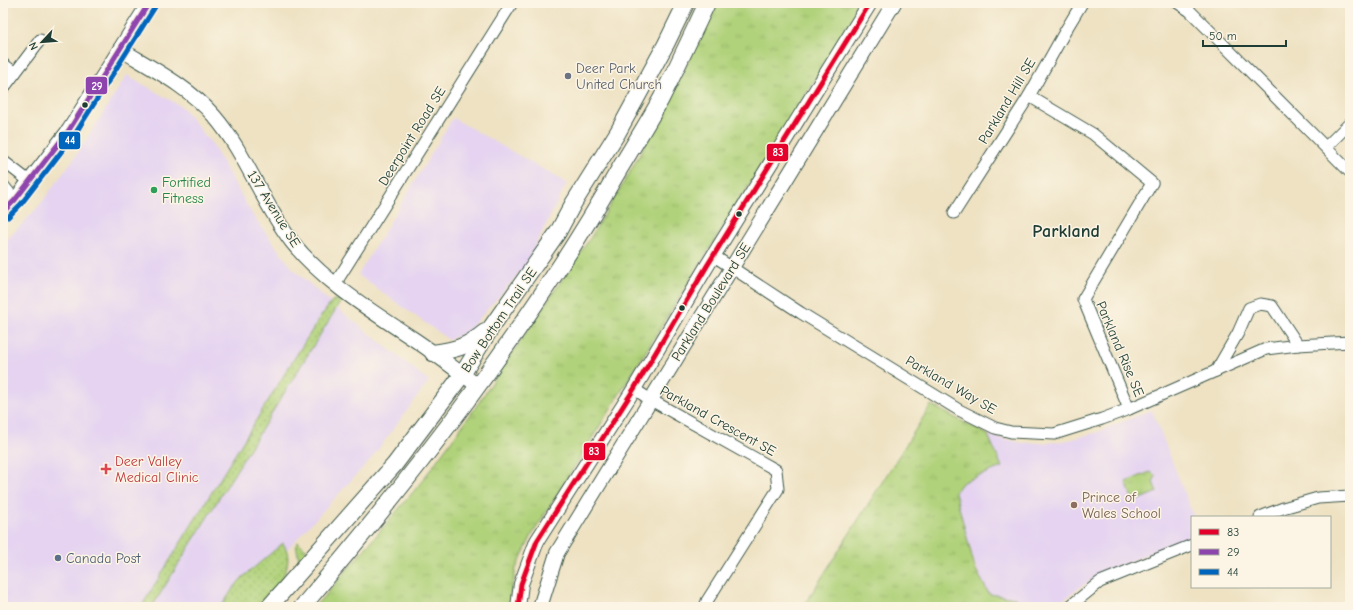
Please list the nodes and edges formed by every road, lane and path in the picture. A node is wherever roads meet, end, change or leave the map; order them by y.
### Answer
1 (149, 3) edge
2 (512, 3) edge
3 (686, 3) edge
4 (707, 3) edge
5 (870, 3) edge
6 (894, 3) edge
7 (1082, 3) edge
8 (1178, 3) edge
9 (40, 40) dead end
10 (120, 49) junction
11 (3, 64) edge
12 (15, 73) junction
13 (3, 89) edge
14 (1030, 96) junction
15 (1350, 123) edge
16 (1326, 147) junction
17 (3, 161) edge
18 (1350, 172) edge
19 (29, 181) junction
20 (3, 185) edge
21 (15, 200) junction
22 (3, 212) edge
23 (954, 213) dead end
24 (714, 256) junction
25 (732, 269) junction
26 (335, 284) junction
27 (492, 326) junction
28 (1350, 342) edge
29 (1298, 345) junction
30 (433, 353) junction
31 (1216, 371) junction
32 (462, 374) junction
33 (478, 386) junction
34 (634, 389) junction
35 (651, 400) junction
36 (1129, 409) junction
37 (1350, 496) edge
38 (1263, 516) edge
39 (1191, 545) edge
40 (269, 607) edge
41 (302, 607) edge
42 (518, 607) edge
43 (540, 607) edge
44 (705, 607) edge
45 (1069, 607) edge

1 - 10 street
2 - 26 street, Deerpoint Road SE
3 - 27 main road, Bow Bottom Trail SE
4 - 33 main road, Bow Bottom Trail SE
5 - 24 street, Parkland Boulevard SE
6 - 25 street, Parkland Boulevard SE
7 - 14 street, Parkland Hill SE
8 - 16 street
9 - 12 street
10 - 19 street
10 - 26 street, 137 Avenue SE
11 - 12 street
12 - 13 street
14 - 23 street, Parkland Hill SE
14 - 36 street, Parkland Rise SE
15 - 16 street
16 - 18 street
17 - 19 street
19 - 21 street
20 - 21 street
21 - 22 street
24 - 25 street, Parkland Way SE
24 - 34 street, Parkland Boulevard SE
25 - 35 street, Parkland Boulevard SE
25 - 36 street, Parkland Way SE
26 - 30 street, 137 Avenue SE
27 - 30 main road
27 - 32 main road, Bow Bottom Trail SE
28 - 29 street, Parkland Way SE
29 - 31 street, Parkland Way SE
29 - 31 street
30 - 32 street, 137 Avenue SE
31 - 36 street, Parkland Way SE
32 - 33 street, 137 Avenue SE
32 - 40 main road, Bow Bottom Trail SE
33 - 41 main road, Bow Bottom Trail SE
34 - 35 street, Parkland Crescent SE
34 - 42 street, Parkland Boulevard SE
35 - 43 street, Parkland Boulevard SE
35 - 44 street, Parkland Crescent SE
37 - 38 street
39 - 45 street

